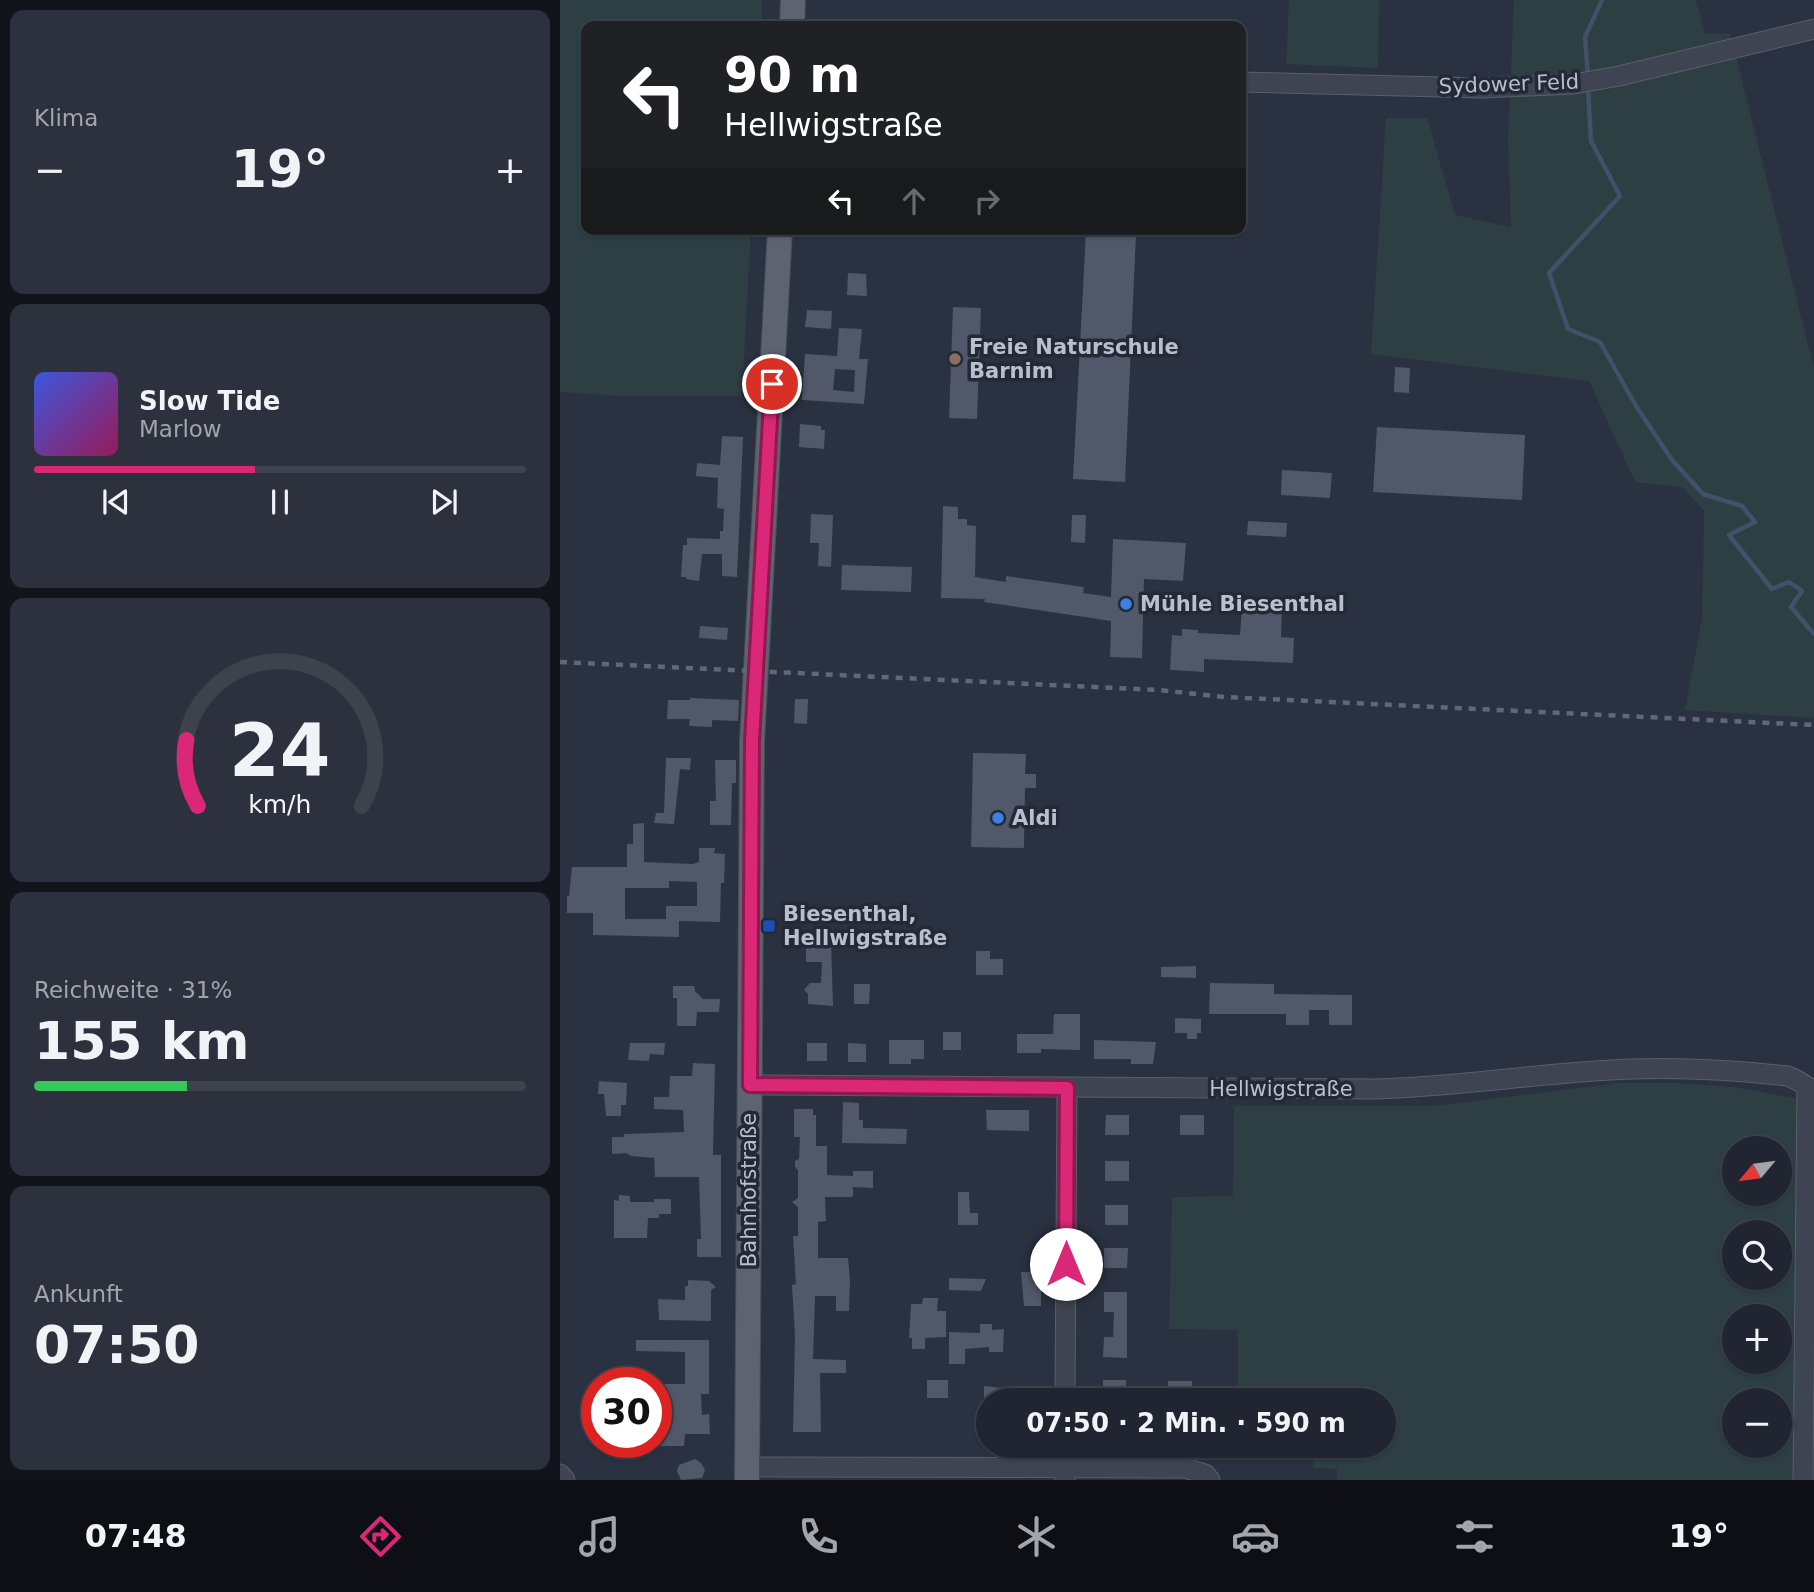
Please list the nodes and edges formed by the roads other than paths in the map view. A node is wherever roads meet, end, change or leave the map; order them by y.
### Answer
1 (793, 0) edge
2 (792, 21) edge
3 (1814, 29) edge
4 (1246, 82) edge
5 (780, 235) edge
6 (750, 1085) junction
7 (1067, 1088) junction
8 (1810, 1088) edge
9 (1065, 1388) edge
10 (560, 1474) edge
11 (747, 1474) edge
12 (955, 1474) edge
13 (1065, 1474) edge
14 (565, 1480) edge
15 (1210, 1480) edge
16 (1803, 1480) edge

1 - 2 main road
3 - 4 street, Sydower Feld
5 - 6 main road, Bahnhofstraße
6 - 7 street, Hellwigstraße
6 - 11 main road, Bahnhofstraße
7 - 8 street, Hellwigstraße
7 - 9 street
8 - 16 street
10 - 14 street
11 - 12 street
12 - 13 street
13 - 15 street

